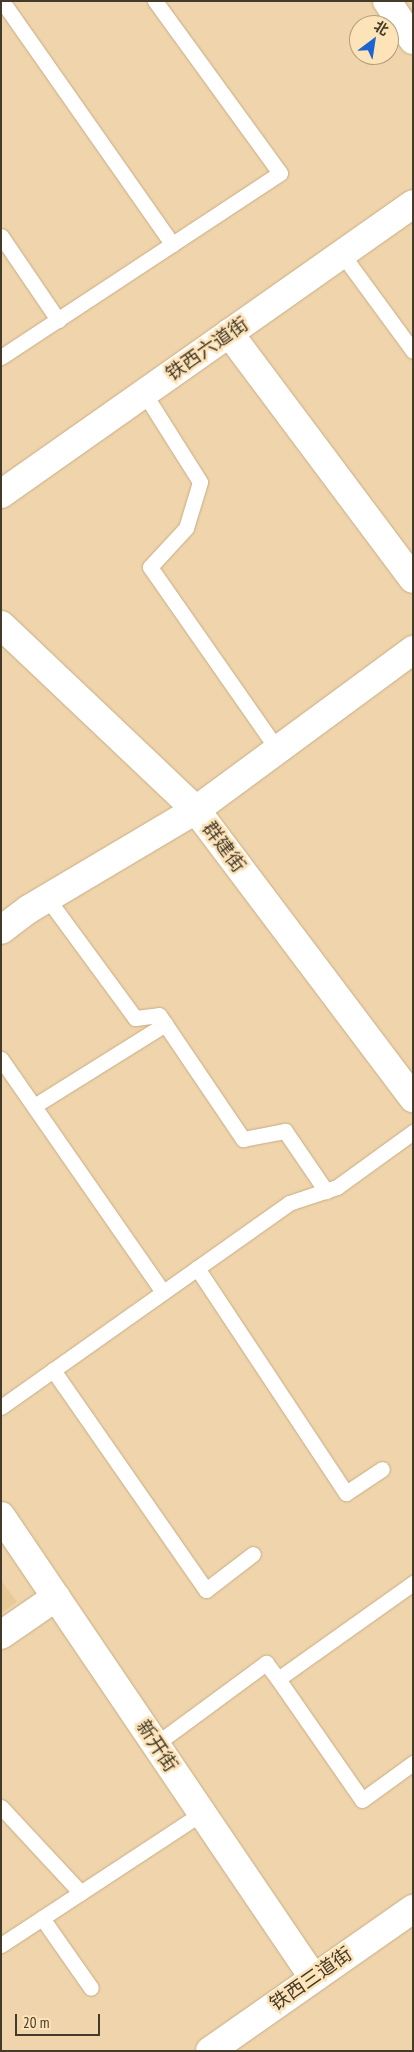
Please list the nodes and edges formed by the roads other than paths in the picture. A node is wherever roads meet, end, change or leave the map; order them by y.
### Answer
1 (2, 1) edge
2 (155, 1) edge
3 (387, 1) edge
4 (413, 40) edge
5 (413, 204) edge
6 (1, 236) edge
7 (172, 244) junction
8 (342, 254) junction
9 (58, 320) junction
10 (229, 334) junction
11 (413, 351) edge
12 (1, 357) edge
13 (144, 393) junction
14 (1, 494) edge
15 (413, 580) edge
16 (1, 625) edge
17 (413, 650) edge
18 (277, 749) junction
19 (196, 810) junction
20 (47, 898) junction
21 (1, 930) edge
22 (166, 1024) junction
23 (1, 1059) edge
24 (413, 1098) edge
25 (34, 1106) junction
26 (413, 1132) edge
27 (326, 1191) junction
28 (196, 1268) junction
29 (163, 1292) junction
30 (53, 1370) junction
31 (1, 1407) edge
32 (382, 1469) dead end
33 (1, 1516) edge
34 (253, 1554) dead end
35 (413, 1583) edge
36 (56, 1597) junction
37 (1, 1635) edge
38 (278, 1679) junction
39 (156, 1744) junction
40 (413, 1763) edge
41 (1, 1807) edge
42 (202, 1813) junction
43 (81, 1893) junction
44 (413, 1909) edge
45 (42, 1918) junction
46 (1, 1945) edge
47 (313, 1977) junction
48 (91, 1988) dead end
49 (210, 2051) edge

1 - 7 lane
2 - 7 lane
3 - 4 street
5 - 8 street, 铁西六道街
6 - 9 lane
7 - 9 lane
8 - 10 street, 铁西六道街
8 - 11 lane
9 - 12 lane
10 - 13 street, 铁西六道街
10 - 15 street
13 - 14 street, 铁西六道街
13 - 18 lane
16 - 19 street, 群建街
17 - 18 street
18 - 19 street
19 - 20 street
19 - 24 street, 群建街
20 - 21 street
20 - 22 lane
22 - 25 lane
22 - 27 lane
23 - 25 lane
25 - 29 lane
26 - 27 lane
27 - 28 lane
28 - 29 lane
28 - 32 lane
29 - 30 lane
30 - 31 lane
30 - 34 lane
33 - 36 street, 新开街
35 - 38 lane
36 - 37 street
36 - 39 street, 新开街
38 - 39 lane
38 - 40 lane
39 - 42 street, 新开街
41 - 43 lane
42 - 43 lane
42 - 47 street, 新开街
43 - 45 lane
44 - 47 street, 铁西三道街
45 - 46 lane
45 - 48 lane
47 - 49 street, 铁西三道街

